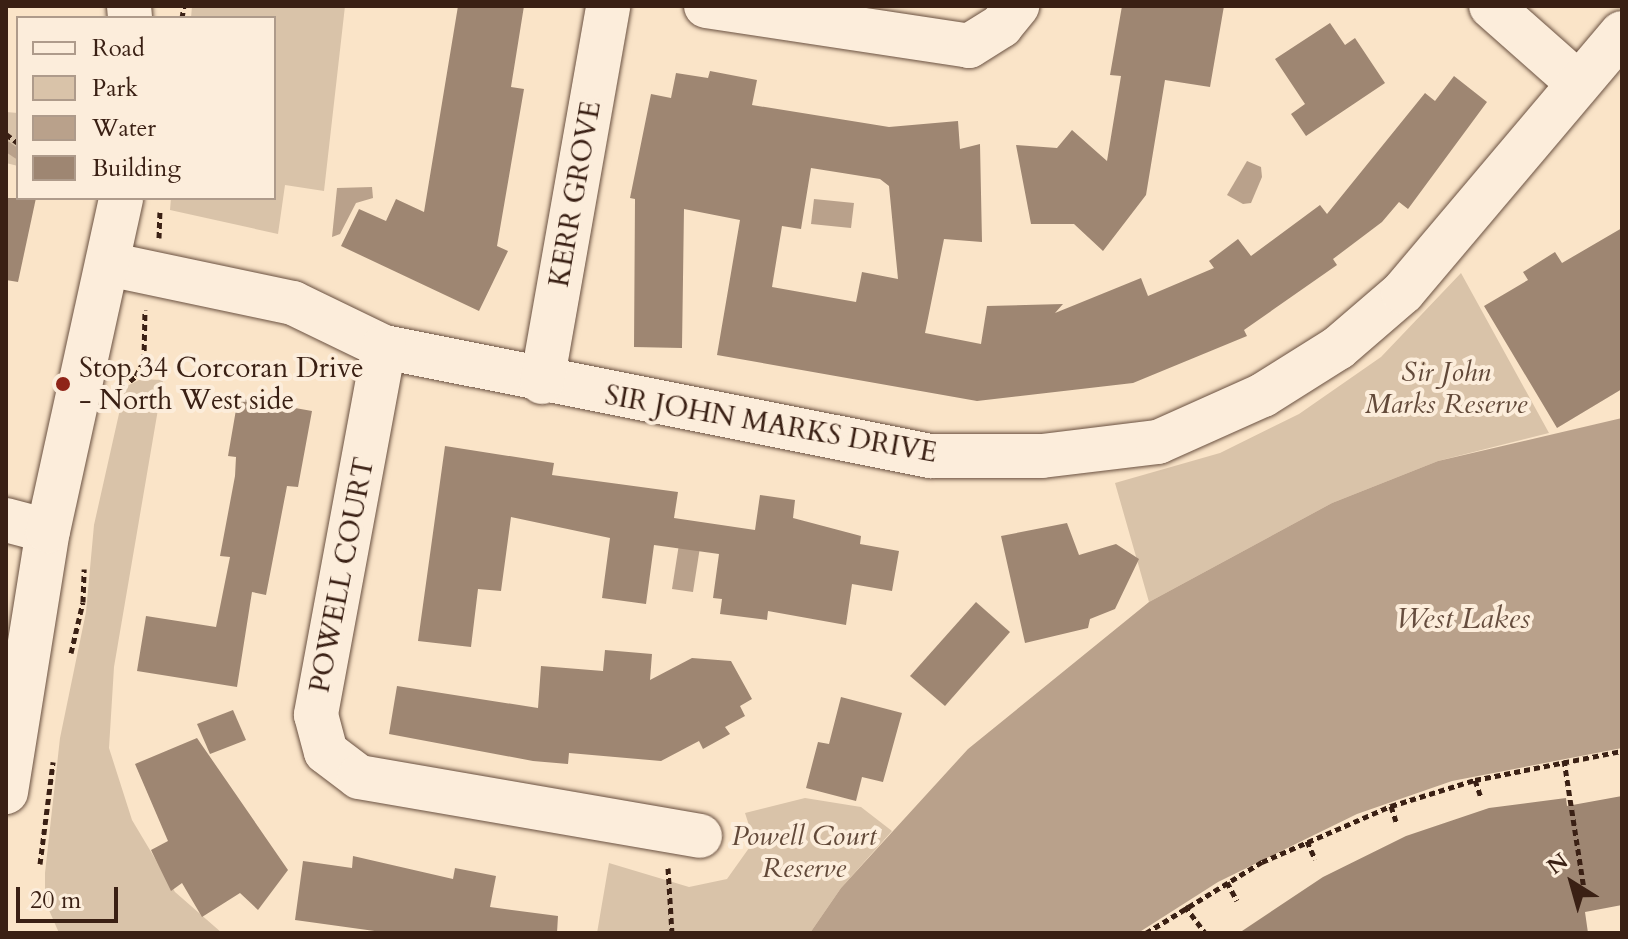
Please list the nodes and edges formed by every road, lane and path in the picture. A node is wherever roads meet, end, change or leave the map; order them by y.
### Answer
1 (608, 6) edge
2 (706, 6) edge
3 (1017, 6) edge
4 (1491, 6) edge
5 (1622, 33) edge
6 (1578, 83) junction
7 (121, 200) edge
8 (161, 200) edge
9 (108, 264) junction
10 (152, 273) junction
11 (384, 347) junction
12 (542, 382) junction
13 (117, 398) dead end
14 (6, 520) edge
15 (48, 531) junction
16 (84, 559) dead end
17 (70, 659) dead end
18 (1622, 751) edge
19 (54, 754) dead end
20 (1564, 760) junction
21 (1475, 780) junction
22 (6, 792) edge
23 (1481, 797) dead end
24 (1391, 806) junction
25 (1397, 824) dead end
26 (689, 834) joint
27 (1307, 841) junction
28 (1315, 859) dead end
29 (40, 864) dead end
30 (1227, 882) junction
31 (1584, 889) dead end
32 (1237, 901) dead end
33 (1185, 906) junction
34 (672, 933) edge
35 (1146, 933) edge
36 (1205, 933) edge

1 - 12 street, KERR GROVE
2 - 3 street
4 - 6 street
5 - 6 street, SIR JOHN MARKS DRIVE
6 - 12 street, SIR JOHN MARKS DRIVE
7 - 9 street
8 - 10 path
9 - 10 street, SIR JOHN MARKS DRIVE
9 - 15 street
10 - 11 street, SIR JOHN MARKS DRIVE
10 - 13 path
11 - 12 street, SIR JOHN MARKS DRIVE
11 - 26 street, POWELL COURT
14 - 15 street
15 - 22 street
16 - 17 path
18 - 20 path
19 - 29 path
20 - 21 path
20 - 31 path
21 - 23 path
21 - 24 path
24 - 25 path
24 - 27 path
26 - 34 path
27 - 28 path
27 - 30 path
30 - 32 path
30 - 33 path
33 - 35 path
33 - 36 path

